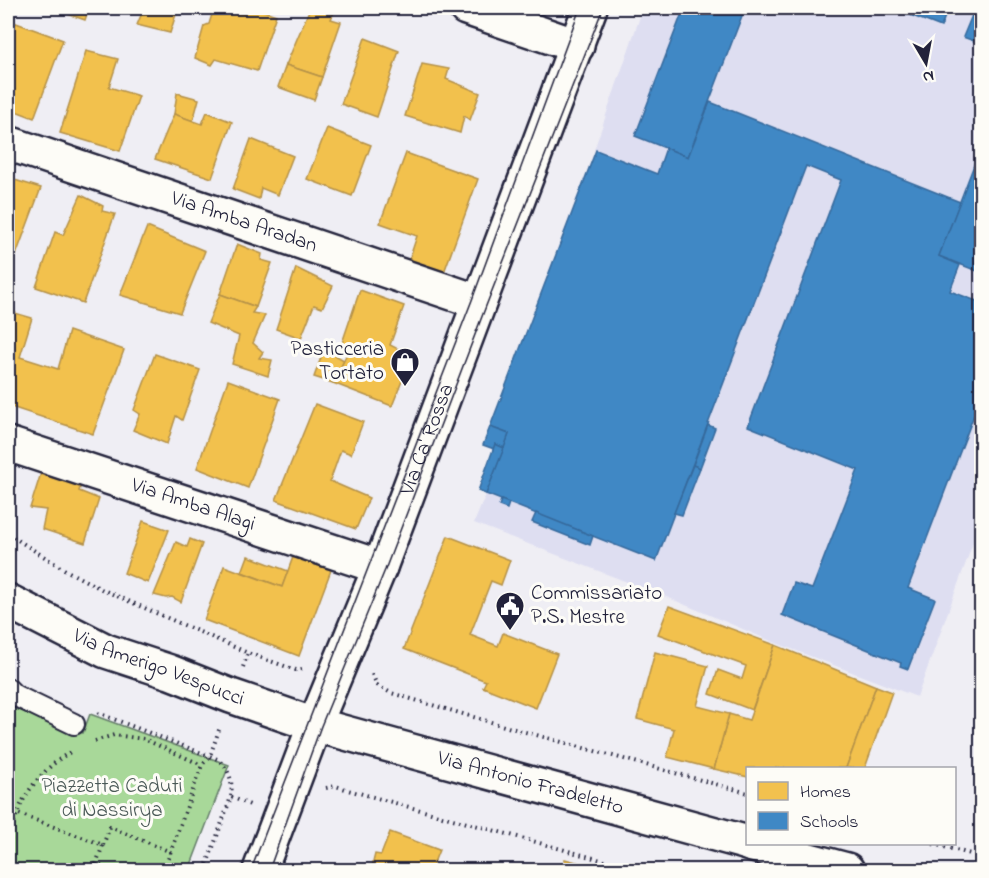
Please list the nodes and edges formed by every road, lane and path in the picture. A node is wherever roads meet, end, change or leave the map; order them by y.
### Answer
1 (466, 8) edge
2 (590, 8) edge
3 (576, 46) junction
4 (8, 143) edge
5 (479, 302) junction
6 (8, 444) edge
7 (8, 534) edge
8 (380, 567) junction
9 (8, 601) edge
10 (245, 663) dead end
11 (8, 689) edge
12 (383, 689) dead end
13 (89, 710) dead end
14 (74, 724) dead end
15 (315, 724) junction
16 (93, 741) dead end
17 (74, 749) dead end
18 (210, 756) junction
19 (202, 765) junction
20 (348, 790) dead end
21 (746, 793) edge
22 (8, 810) edge
23 (17, 814) junction
24 (746, 842) edge
25 (103, 845) junction
26 (755, 845) edge
27 (940, 845) edge
28 (171, 852) junction
29 (981, 857) edge
30 (10, 870) edge
31 (112, 870) edge
32 (164, 870) edge
33 (205, 870) edge
34 (260, 870) edge
35 (637, 870) edge
36 (847, 870) edge

1 - 3 street
2 - 3 street, Via Ca' Rossa
3 - 5 street, Via Ca' Rossa
4 - 5 street, Via Amba Aradan
5 - 8 street, Via Ca' Rossa
6 - 8 street, Via Amba Alagi
7 - 10 path
8 - 15 street, Via Ca' Rossa
9 - 15 street, Via Amerigo Vespucci
11 - 14 lane
12 - 21 path
13 - 18 path
15 - 24 street, Via Antonio Fradeletto
15 - 34 street, Via Ca' Rossa
16 - 19 path
17 - 23 path
18 - 19 path
18 - 33 path
19 - 28 path
20 - 35 path
22 - 23 path
23 - 25 path
23 - 30 path
25 - 28 path
25 - 31 path
26 - 36 street, Via Antonio Fradeletto
27 - 29 path
28 - 32 path

